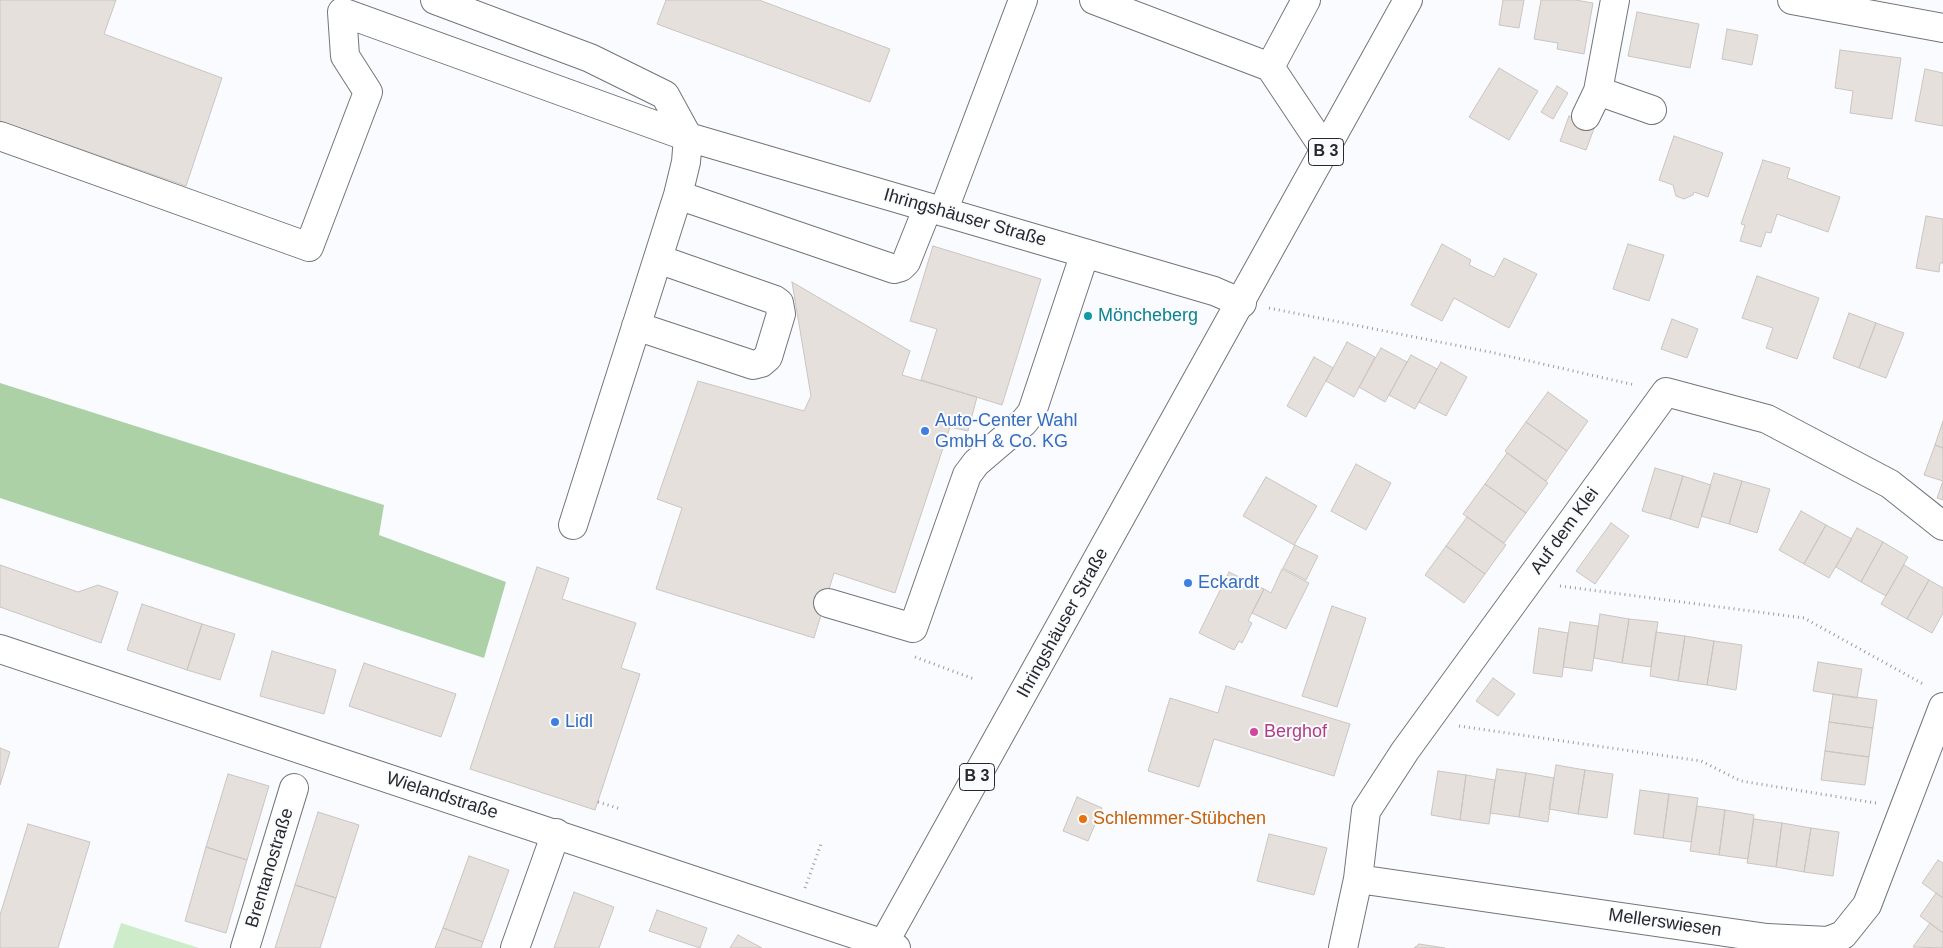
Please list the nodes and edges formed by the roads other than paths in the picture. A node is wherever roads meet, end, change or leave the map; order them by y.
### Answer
1 (435, 0) edge
2 (1022, 0) edge
3 (1094, 0) edge
4 (1306, 0) edge
5 (1408, 0) edge
6 (1615, 0) edge
7 (1792, 0) edge
8 (1943, 28) edge
9 (1270, 67) junction
10 (1598, 91) junction
11 (1652, 110) dead end
12 (1586, 116) dead end
13 (0, 136) edge
14 (688, 137) junction
15 (1326, 151) junction
16 (678, 195) junction
17 (935, 209) junction
18 (1084, 253) junction
19 (658, 259) junction
20 (1242, 303) junction
21 (636, 326) junction
22 (573, 525) dead end
23 (1943, 526) edge
24 (828, 603) dead end
25 (0, 649) edge
26 (1939, 698) edge
27 (294, 788) dead end
28 (556, 833) junction
29 (1358, 879) junction
30 (884, 947) edge
31 (245, 948) edge
32 (515, 948) edge
33 (1344, 948) edge

1 - 14 street
2 - 17 street
3 - 9 street
4 - 9 street
5 - 15 street, Ihringshäuser Straße / B 3
6 - 10 street
7 - 8 street
9 - 15 street
10 - 11 street
10 - 12 street
13 - 14 street, Ihringshäuser Straße
14 - 16 street
14 - 17 street, Ihringshäuser Straße
15 - 20 street, Ihringshäuser Straße / B 3
16 - 17 street
16 - 19 street
17 - 18 street, Ihringshäuser Straße
18 - 20 street, Ihringshäuser Straße
18 - 24 street
19 - 21 street
19 - 21 street
20 - 30 street, Ihringshäuser Straße / B 3
21 - 22 street
23 - 29 street, Auf dem Klei
25 - 28 street, Wielandstraße
26 - 29 street, Mellerswiesen
27 - 31 street, Brentanostraße
28 - 30 street, Wielandstraße
28 - 32 street
29 - 33 street, Auf dem Klei

